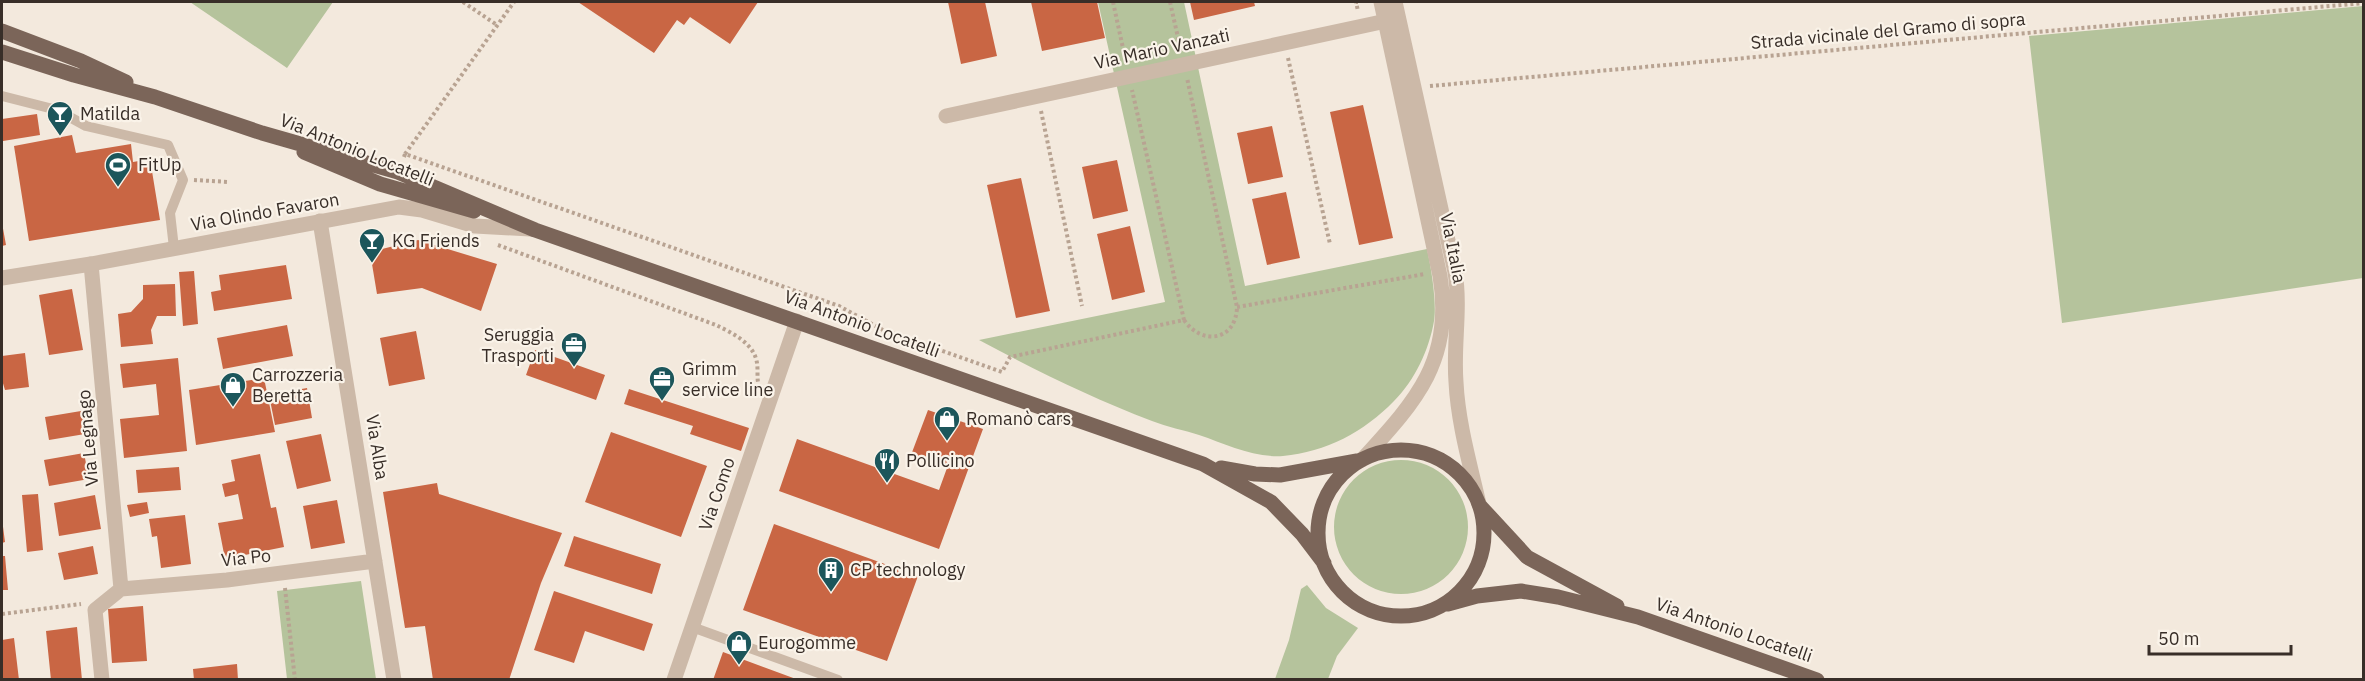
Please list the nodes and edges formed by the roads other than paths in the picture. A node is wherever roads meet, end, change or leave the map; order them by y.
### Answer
1 (1381, 2) edge
2 (1389, 2) edge
3 (1395, 2) edge
4 (1386, 21) junction
5 (2, 31) edge
6 (2, 52) edge
7 (2, 96) edge
8 (155, 96) junction
9 (1420, 110) junction
10 (946, 116) dead end
11 (262, 133) junction
12 (509, 220) junction
13 (320, 221) junction
14 (535, 230) junction
15 (174, 248) junction
16 (91, 264) junction
17 (2, 278) edge
18 (797, 321) junction
19 (1362, 460) junction
20 (1203, 464) junction
21 (1479, 504) junction
22 (375, 561) junction
23 (1324, 564) junction
24 (121, 589) junction
25 (1442, 605) junction
26 (1638, 617) junction
27 (692, 627) junction
28 (102, 680) edge
29 (394, 680) edge
30 (674, 680) edge
31 (838, 680) edge
32 (1817, 680) edge

1 - 4 street, Via Italia
2 - 4 street, Via Italia
3 - 9 street, Via Italia
4 - 9 street, Via Italia
4 - 10 street, Via Mario Vanzati
4 - 19 street, Via Italia
5 - 8 main road, Via Antonio Locatelli
6 - 8 main road, Via Antonio Locatelli
7 - 15 lane
8 - 11 main road, Via Antonio Locatelli
9 - 21 street, Via Italia
11 - 12 main road, Via Antonio Locatelli
11 - 12 main road, Via Antonio Locatelli
12 - 14 main road, Via Antonio Locatelli
13 - 14 street, Via Olindo Favaron
13 - 15 street, Via Olindo Favaron
13 - 22 street, Via Alba
14 - 18 main road, Via Antonio Locatelli
15 - 16 street, Via Olindo Favaron
16 - 17 street, Via Olindo Favaron
16 - 24 street, Via Legnago
18 - 20 main road, Via Antonio Locatelli
18 - 27 street, Via Como
19 - 20 main road, Via Antonio Locatelli
19 - 21 main road
19 - 23 main road
20 - 23 main road, Via Antonio Locatelli
21 - 25 main road
21 - 26 main road, Via Antonio Locatelli
22 - 24 street, Via Po
22 - 29 street, Via Alba
23 - 25 main road
24 - 28 street
25 - 26 main road, Via Antonio Locatelli
26 - 32 main road, Via Antonio Locatelli
27 - 30 street, Via Como
27 - 31 lane

